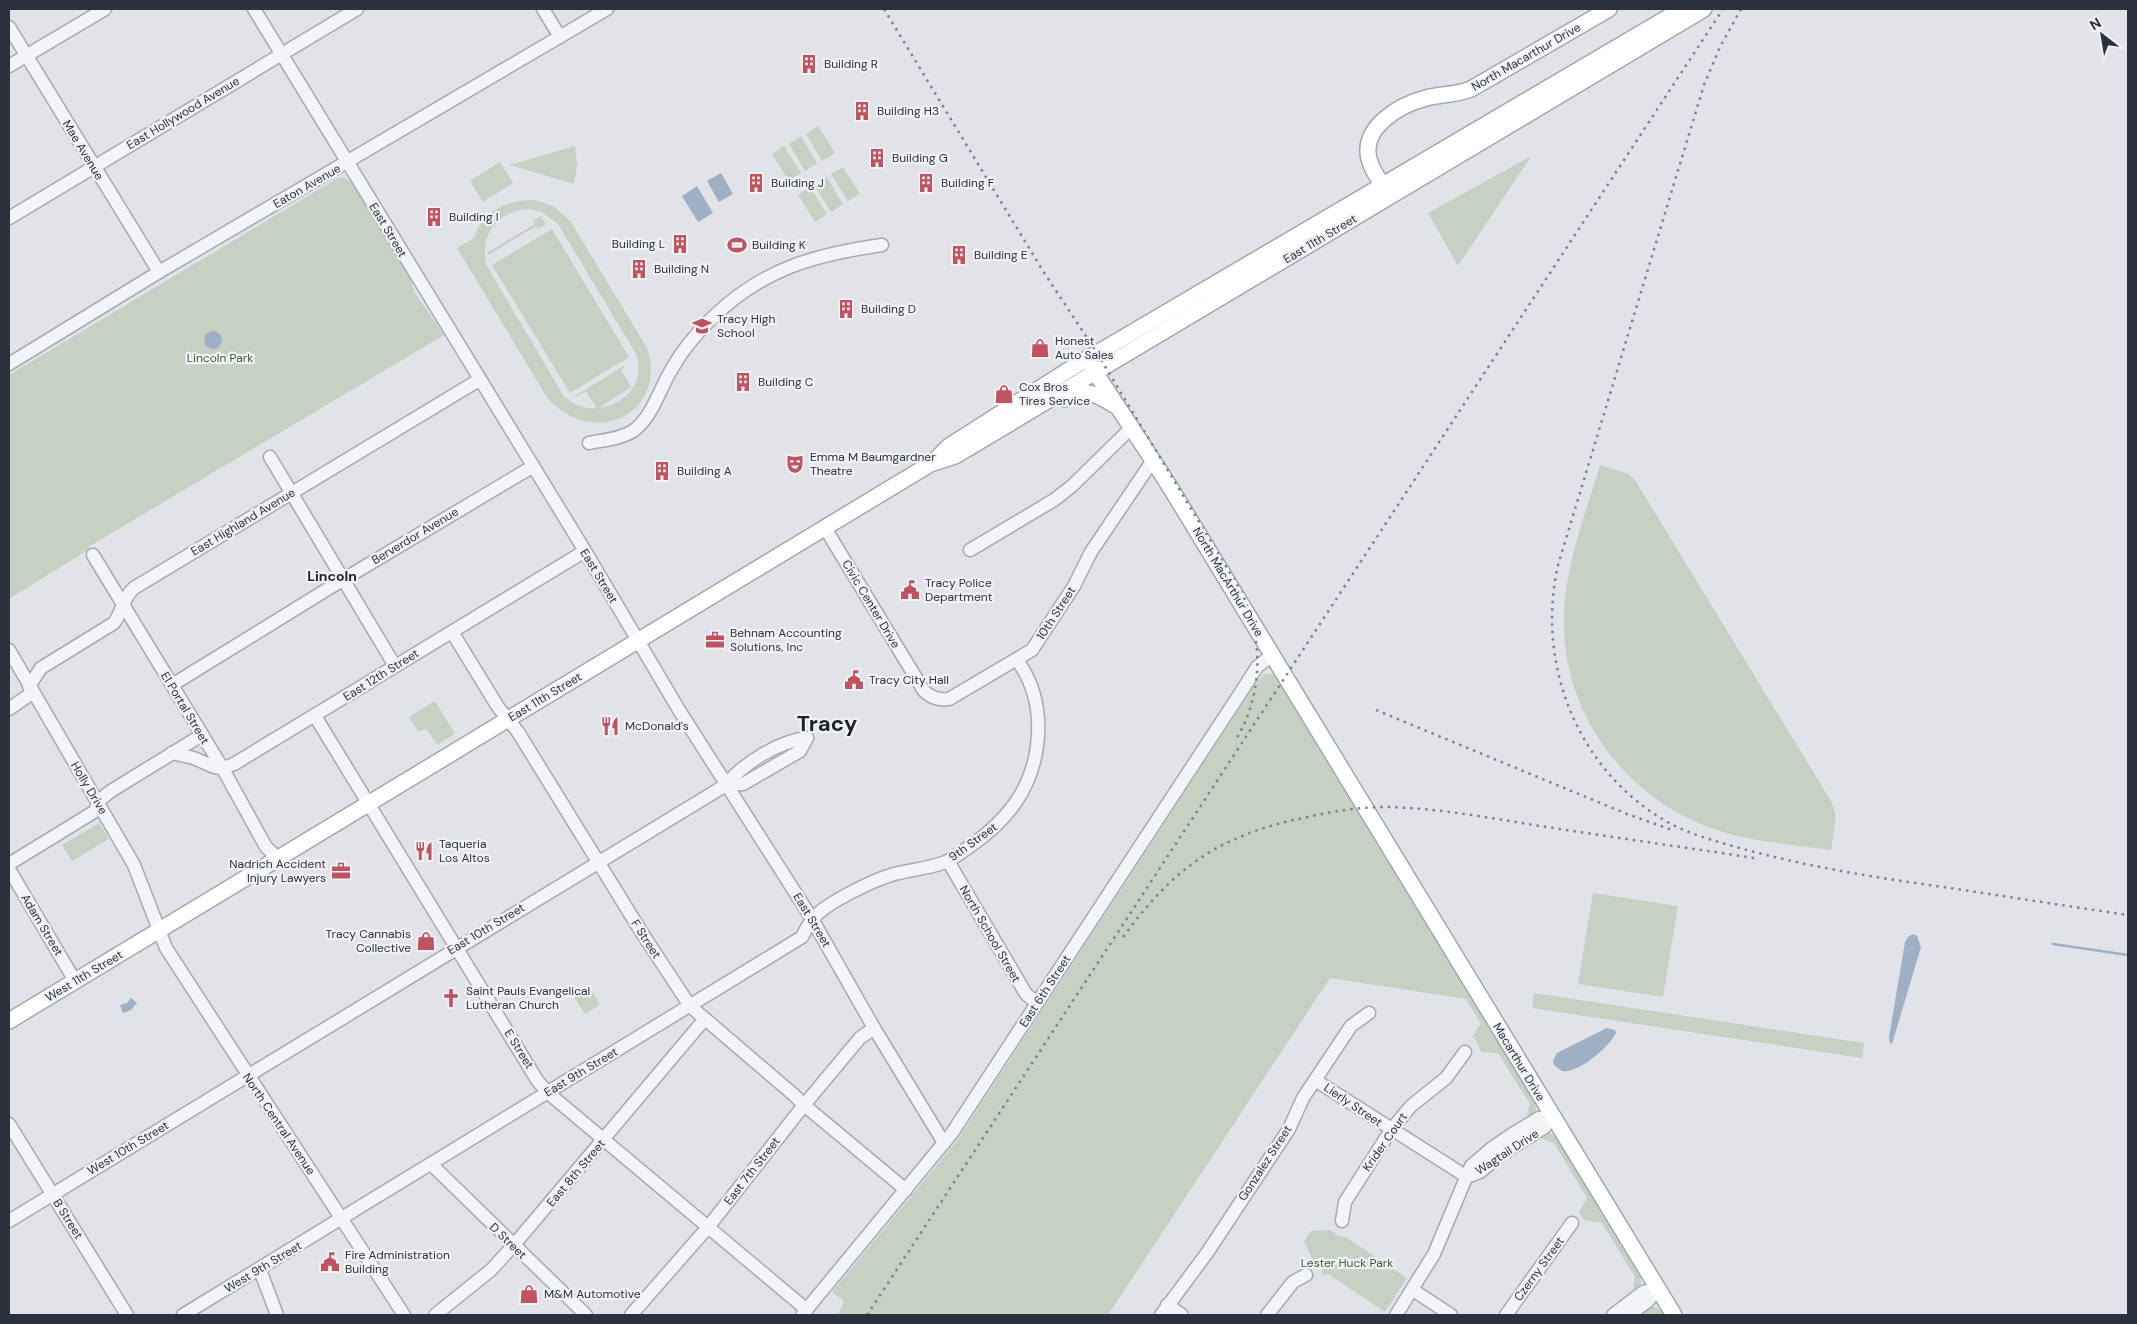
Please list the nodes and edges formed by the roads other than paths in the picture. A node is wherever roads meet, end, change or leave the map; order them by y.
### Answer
1 (105, 9) edge
2 (254, 9) edge
3 (357, 9) edge
4 (543, 9) edge
5 (607, 9) edge
6 (1609, 9) edge
7 (1704, 9) edge
8 (1686, 13) edge
9 (9, 27) edge
10 (560, 37) junction
11 (281, 54) junction
12 (26, 56) junction
13 (9, 66) edge
14 (347, 163) junction
15 (94, 167) junction
16 (1386, 191) junction
17 (9, 218) edge
18 (882, 245) dead end
19 (159, 272) junction
20 (1087, 359) junction
21 (9, 364) edge
22 (1096, 373) junction
23 (479, 380) junction
24 (1116, 406) junction
25 (1000, 428) junction
26 (1131, 428) junction
27 (589, 443) dead end
28 (270, 457) dead end
29 (1153, 460) junction
30 (932, 463) junction
31 (532, 467) junction
32 (292, 493) junction
33 (824, 528) junction
34 (970, 550) dead end
35 (585, 551) junction
36 (93, 555) dead end
37 (344, 579) junction
38 (124, 605) junction
39 (452, 632) junction
40 (638, 641) junction
41 (9, 650) edge
42 (1272, 655) junction
43 (1017, 660) junction
44 (395, 666) junction
45 (916, 680) joint
46 (172, 685) junction
47 (29, 686) junction
48 (9, 709) edge
49 (315, 716) junction
50 (508, 719) junction
51 (202, 736) junction
52 (172, 754) junction
53 (223, 769) junction
54 (726, 785) junction
55 (97, 802) junction
56 (368, 804) junction
57 (1365, 808) joint
58 (278, 858) junction
59 (597, 861) junction
60 (948, 861) junction
61 (9, 864) edge
62 (9, 869) edge
63 (812, 919) junction
64 (158, 931) junction
65 (456, 947) junction
66 (76, 981) junction
67 (1037, 1003) junction
68 (690, 1006) junction
69 (1369, 1012) dead end
70 (704, 1020) junction
71 (9, 1021) edge
72 (874, 1028) junction
73 (1465, 1052) dead end
74 (247, 1075) junction
75 (1315, 1080) junction
76 (547, 1092) junction
77 (804, 1105) junction
78 (1552, 1116) junction
79 (9, 1124) edge
80 (1391, 1130) junction
81 (604, 1140) junction
82 (944, 1143) junction
83 (431, 1164) junction
84 (1467, 1177) junction
85 (906, 1190) junction
86 (52, 1194) junction
87 (342, 1219) junction
88 (9, 1220) edge
89 (1342, 1221) dead end
90 (1572, 1223) dead end
91 (709, 1226) junction
92 (513, 1246) junction
93 (260, 1270) junction
94 (1306, 1275) dead end
95 (1658, 1288) junction
96 (1413, 1290) junction
97 (1164, 1310) edge
98 (805, 1312) edge
99 (127, 1315) edge
100 (183, 1315) edge
101 (277, 1315) edge
102 (404, 1315) edge
103 (435, 1315) edge
104 (586, 1315) edge
105 (631, 1315) edge
106 (1182, 1315) edge
107 (1267, 1315) edge
108 (1396, 1315) edge
109 (1452, 1315) edge
110 (1506, 1315) edge
111 (1612, 1315) edge
112 (1629, 1315) edge
113 (1674, 1315) edge

1 - 12 street
2 - 11 street, East Street
3 - 11 street, East Hollywood Avenue
4 - 10 street
5 - 10 street, Eaton Avenue
6 - 16 main road, North Macarthur Drive
7 - 8 main road, East 11th Street
8 - 16 main road, East 11th Street
9 - 12 street, Mae Avenue
10 - 14 street, Eaton Avenue
11 - 14 street, East Street
11 - 15 street, East Hollywood Avenue
12 - 13 street
12 - 15 street, Mae Avenue
14 - 19 street, Eaton Avenue
14 - 23 street, East Street
15 - 17 street, East Hollywood Avenue
15 - 19 street, Mae Avenue
16 - 20 main road, East 11th Street
16 - 22 main road, East 11th Street
18 - 27 street
19 - 21 street, Eaton Avenue
20 - 22 main road, North MacArthur Drive
20 - 30 main road, East 11th Street
22 - 24 main road, North MacArthur Drive
22 - 25 main road, East 11th Street
23 - 31 street, East Street
23 - 32 street, East Highland Avenue
24 - 25 main road
24 - 26 main road, North MacArthur Drive
25 - 30 main road, East 11th Street
26 - 29 main road, North MacArthur Drive
26 - 34 street
28 - 32 street
29 - 42 main road, North MacArthur Drive
29 - 43 street, 10th Street
30 - 33 main road, East 11th Street
31 - 35 street, East Street
31 - 37 street, Berverdor Avenue
32 - 37 street
32 - 38 street, East Highland Avenue
33 - 40 main road, East 11th Street
33 - 45 street, Civic Center Drive
35 - 39 street, East 12th Street
35 - 40 street, East Street
36 - 38 street, El Portal Street
37 - 44 street
37 - 46 street, Berverdor Avenue
38 - 46 street, El Portal Street
38 - 47 street, East Highland Avenue
39 - 44 street, East 12th Street
39 - 50 street, F Street
40 - 50 main road, East 11th Street
40 - 54 street, East Street
41 - 47 street, Holly Drive
42 - 57 main road, North MacArthur Drive
42 - 67 street, East 6th Street
43 - 45 street, 10th Street
43 - 60 street, 9th Street
44 - 49 street, East 12th Street
46 - 51 street, El Portal Street
47 - 48 street, East Highland Avenue
47 - 55 street, Holly Drive
49 - 53 street, East 12th Street
49 - 56 street, E Street
50 - 56 main road, East 11th Street
50 - 59 street, F Street
51 - 52 street
51 - 53 street, El Portal Street
52 - 53 street
52 - 55 street
53 - 58 street, El Portal Street
54 - 54 street, East 10th Street
54 - 59 street, East 10th Street
54 - 63 street, East Street
55 - 61 street
55 - 64 street, Holly Drive
56 - 58 main road, East 11th Street
56 - 65 street, E Street
57 - 78 main road, Macarthur Drive
58 - 64 main road, East 11th Street
59 - 65 street, East 10th Street
59 - 68 street, F Street
60 - 63 street, 9th Street
60 - 67 street, North School Street
62 - 66 street, Adam Street
63 - 68 street, East 9th Street
63 - 72 street, East Street
64 - 66 main road, West 11th Street
64 - 74 street, North Central Avenue
65 - 74 street, East 10th Street
65 - 76 street, E Street
66 - 71 main road, West 11th Street
67 - 82 street, East 6th Street
68 - 70 street, F Street
68 - 76 street, East 9th Street
69 - 75 street, Gonzalez Street
70 - 77 street, F Street
70 - 81 street, East 8th Street
72 - 77 street, East 7th Street
72 - 82 street, East Street
73 - 80 street, Krider Court
74 - 86 street, West 10th Street
74 - 87 street, North Central Avenue
75 - 80 street, Lierly Street
75 - 97 street, Gonzalez Street
76 - 81 street, E Street
76 - 83 street, East 9th Street
77 - 85 street, F Street
77 - 91 street, East 7th Street
78 - 84 street, Wagtail Drive
78 - 95 main road, Macarthur Drive
79 - 86 street, B Street
80 - 84 street, Lierly Street
80 - 89 street, Krider Court
81 - 91 street, E Street
81 - 92 street, East 8th Street
82 - 85 street, East 6th Street
83 - 87 street, East 9th Street
83 - 92 street, D Street
84 - 96 street, Wagtail Drive
85 - 98 street, East 6th Street
86 - 88 street, West 10th Street
86 - 99 street, B Street
87 - 93 street, West 9th Street
87 - 102 street, North Central Avenue
90 - 110 street, Czerny Street
91 - 98 street, E Street
91 - 105 street, East 7th Street
92 - 103 street, East 8th Street
92 - 104 street, D Street
93 - 100 street, West 9th Street
93 - 101 street
94 - 107 street
95 - 111 street
95 - 112 street
95 - 113 main road, Macarthur Drive
96 - 108 street, Wagtail Drive
96 - 109 street
97 - 106 street

